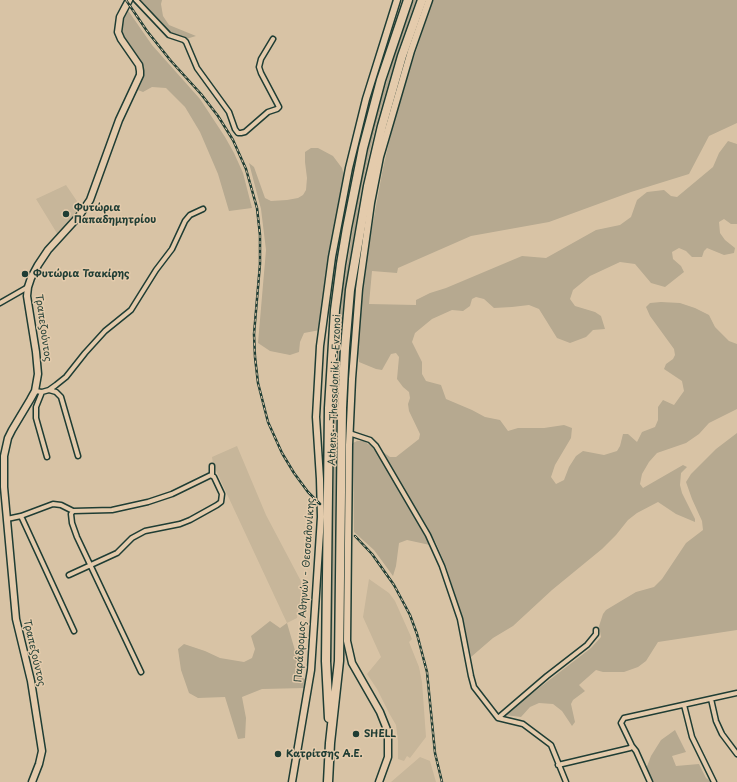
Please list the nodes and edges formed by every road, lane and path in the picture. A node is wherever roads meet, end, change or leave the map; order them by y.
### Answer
1 (129, 0) edge
2 (136, 0) edge
3 (397, 0) edge
4 (408, 0) edge
5 (422, 0) edge
6 (429, 0) edge
7 (273, 39) dead end
8 (203, 209) dead end
9 (28, 287) junction
10 (0, 302) edge
11 (49, 390) junction
12 (34, 391) junction
13 (42, 392) junction
14 (349, 433) junction
15 (78, 456) dead end
16 (47, 457) dead end
17 (212, 466) dead end
18 (212, 476) junction
19 (73, 511) junction
20 (21, 516) junction
21 (7, 519) junction
22 (90, 565) junction
23 (69, 575) dead end
24 (596, 630) dead end
25 (74, 631) dead end
26 (141, 672) dead end
27 (737, 693) edge
28 (711, 699) junction
29 (684, 705) junction
30 (498, 718) junction
31 (330, 742) junction
32 (632, 746) junction
33 (737, 754) edge
34 (558, 765) junction
35 (32, 782) edge
36 (292, 782) edge
37 (328, 782) edge
38 (379, 782) edge
39 (566, 782) edge
40 (650, 782) edge
41 (714, 782) edge

1 - 9 main road, Τραπεζούντος
2 - 7 street
3 - 36 main road, Παράδρομος Αθηνών - Θεσσαλονίκης
4 - 31 highway, Athens - Thessaloniki - Evzonoi
5 - 31 highway, Athens - Thessaloniki - Evzonoi
6 - 14 main road
8 - 11 street
9 - 10 street
9 - 12 main road, Τραπεζούντος
11 - 13 street
11 - 15 street
12 - 13 street
12 - 21 main road, Τραπεζούντος
13 - 16 street
14 - 30 street
14 - 38 main road
17 - 18 street
18 - 19 street
18 - 22 street
19 - 20 street
19 - 22 street
20 - 21 street
20 - 25 street
21 - 35 main road, Τραπεζούντος
22 - 23 street
22 - 26 street
24 - 30 street
27 - 28 street
28 - 29 street
28 - 33 street
29 - 32 street
29 - 41 street
30 - 34 street
31 - 37 highway, Athens - Thessaloniki - Evzonoi
32 - 34 street
32 - 40 street
34 - 39 street

